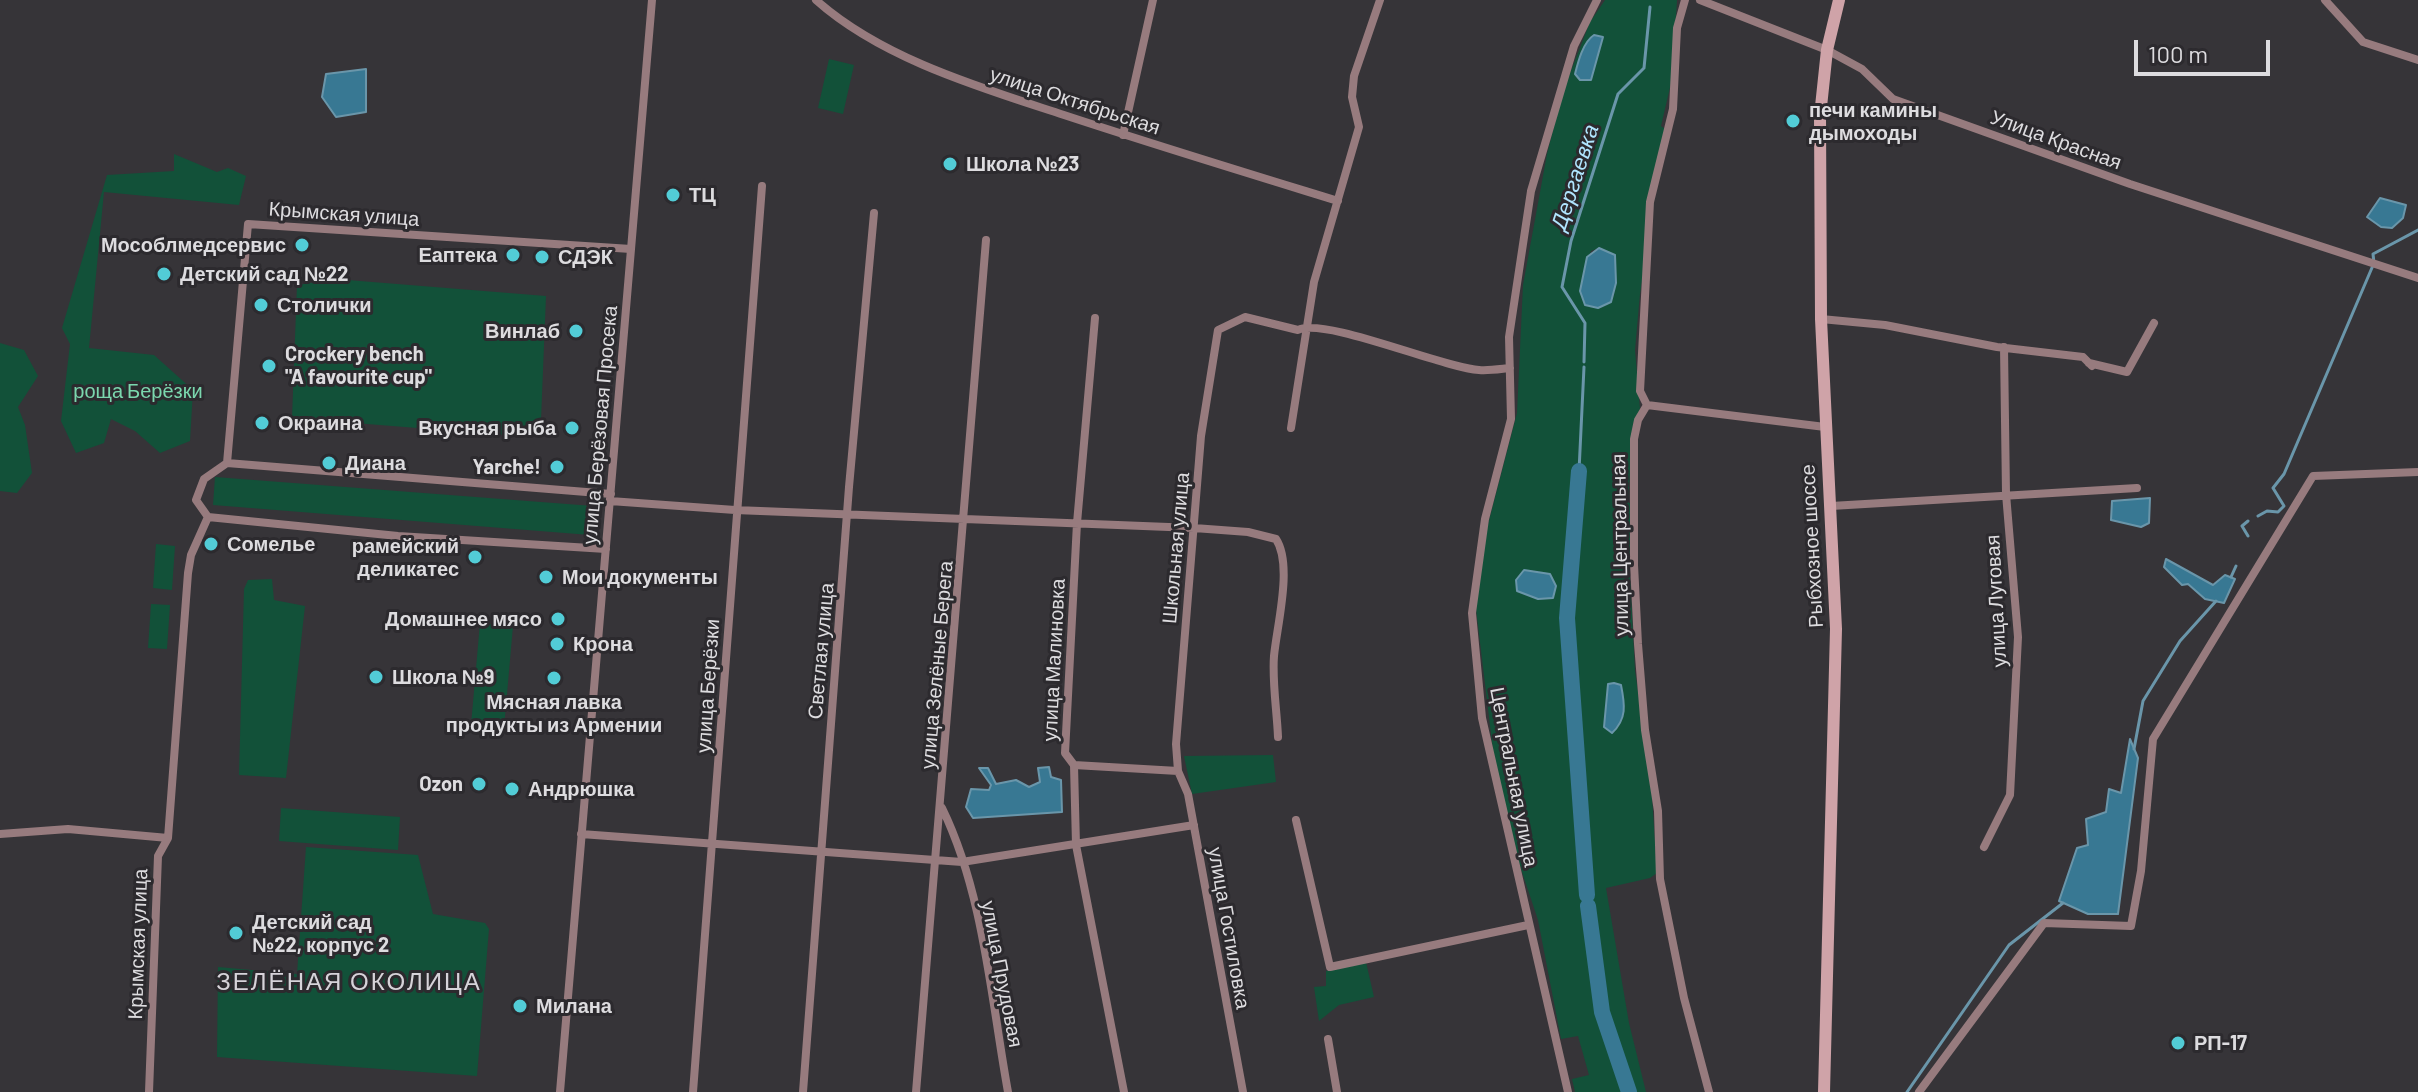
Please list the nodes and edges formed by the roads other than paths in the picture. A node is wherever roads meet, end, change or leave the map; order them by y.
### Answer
1 (652, 0) edge
2 (816, 0) edge
3 (1153, 0) edge
4 (1380, 0) edge
5 (1597, 0) edge
6 (1685, 0) edge
7 (1700, 0) edge
8 (1839, 0) edge
9 (2325, 0) edge
10 (1827, 50) junction
11 (2418, 60) edge
12 (1123, 135) junction
13 (762, 186) dead end
14 (1338, 201) junction
15 (874, 213) dead end
16 (986, 240) dead end
17 (631, 249) junction
18 (2418, 278) edge
19 (1095, 318) dead end
20 (1821, 319) junction
21 (2154, 323) dead end
22 (1306, 326) junction
23 (2004, 347) junction
24 (1510, 368) junction
25 (1647, 405) junction
26 (1825, 427) junction
27 (1291, 428) dead end
28 (227, 463) junction
29 (2418, 472) edge
30 (2137, 488) dead end
31 (2006, 494) junction
32 (610, 498) junction
33 (1831, 506) junction
34 (735, 510) junction
35 (848, 513) junction
36 (208, 517) junction
37 (965, 517) junction
38 (1077, 523) junction
39 (1194, 528) junction
40 (606, 549) junction
41 (1278, 737) dead end
42 (1074, 765) junction
43 (1178, 771) junction
44 (942, 808) junction
45 (1296, 820) dead end
46 (1194, 825) junction
47 (0, 834) edge
48 (581, 834) junction
49 (168, 838) junction
50 (713, 843) junction
51 (1076, 845) junction
52 (1984, 847) dead end
53 (821, 850) junction
54 (937, 860) junction
55 (962, 862) junction
56 (1528, 925) junction
57 (1328, 1039) dead end
58 (149, 1092) edge
59 (560, 1092) edge
60 (693, 1092) edge
61 (803, 1092) edge
62 (916, 1092) edge
63 (1008, 1092) edge
64 (1124, 1092) edge
65 (1243, 1092) edge
66 (1337, 1092) edge
67 (1568, 1092) edge
68 (1709, 1092) edge
69 (1824, 1092) edge
70 (1919, 1092) edge

1 - 17 street, улица Берёзовая Просека
2 - 12 street, улица Октябрьская
3 - 12 street
4 - 14 street
5 - 24 street, Центральная улица
6 - 25 street, улица Центральная
7 - 10 street, Улица Красная
8 - 10 main road, Рыбхозное шоссе
9 - 11 street
10 - 18 street, Улица Красная
10 - 20 main road, Рыбхозное шоссе
12 - 14 street, улица Октябрьская
13 - 34 street, улица Берёзки
14 - 22 street
15 - 35 street, Светлая улица
16 - 37 street, улица Зелёные Берега
17 - 28 street, Крымская улица
17 - 32 street, улица Берёзовая Просека
19 - 38 street, улица Малиновка
20 - 23 street
20 - 26 main road, Рыбхозное шоссе
21 - 23 street
22 - 24 street
22 - 27 street
22 - 39 street, Школьная улица
23 - 31 street, улица Луговая
24 - 56 street, Центральная улица
25 - 26 street
25 - 68 street, улица Центральная
26 - 33 main road, Рыбхозное шоссе
28 - 32 street
28 - 36 street
29 - 70 street
30 - 31 street
31 - 33 street
31 - 52 street, улица Луговая
32 - 34 street
32 - 40 street, улица Берёзовая Просека
33 - 69 main road, Рыбхозное шоссе
34 - 35 street
34 - 50 street, улица Берёзки
35 - 37 street
35 - 53 street, Светлая улица
36 - 40 street
36 - 49 street, Крымская улица
37 - 38 street
37 - 44 street, улица Зелёные Берега
38 - 39 street
38 - 42 street, улица Малиновка
39 - 41 street
39 - 43 street, Школьная улица
40 - 48 street, улица Берёзовая Просека
42 - 43 street
42 - 51 street, улица Малиновка
43 - 46 street, улица Гостиловка
44 - 54 street, улица Зелёные Берега
44 - 55 street, улица Прудовая
45 - 56 street
46 - 51 street
46 - 65 street, улица Гостиловка
47 - 49 street
48 - 50 street
48 - 59 street, улица Берёзовая Просека
49 - 58 street, Крымская улица
50 - 53 street
50 - 60 street, улица Берёзки
51 - 55 street
51 - 64 street, улица Малиновка
53 - 54 street
53 - 61 street, Светлая улица
54 - 55 street
54 - 62 street, улица Зелёные Берега
55 - 63 street, улица Прудовая
56 - 67 street, Центральная улица
57 - 66 street

